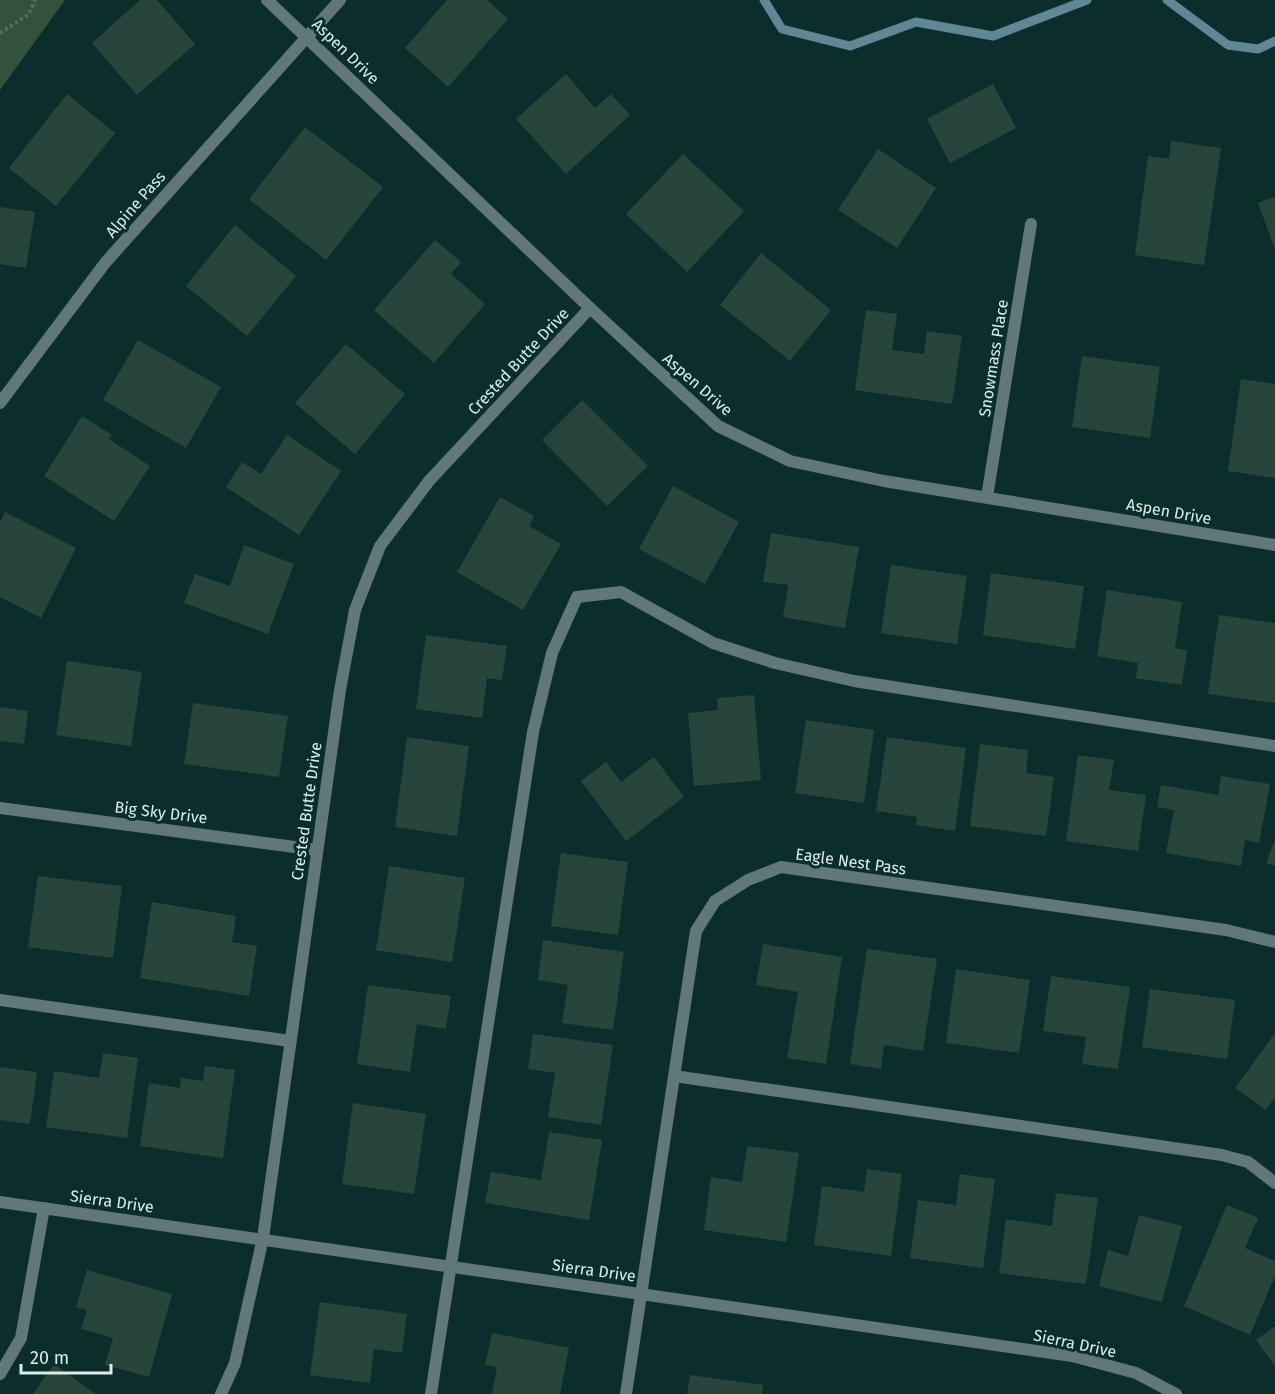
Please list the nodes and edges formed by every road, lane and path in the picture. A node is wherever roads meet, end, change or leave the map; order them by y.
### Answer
1 (35, 0) edge
2 (267, 0) edge
3 (340, 0) edge
4 (0, 33) edge
5 (306, 36) junction
6 (1031, 224) dead end
7 (590, 308) junction
8 (0, 404) edge
9 (987, 497) junction
10 (1275, 545) edge
11 (1275, 746) edge
12 (0, 808) edge
13 (317, 850) junction
14 (1275, 942) edge
15 (0, 1000) edge
16 (290, 1041) junction
17 (674, 1076) junction
18 (1275, 1183) edge
19 (0, 1202) edge
20 (44, 1208) junction
21 (263, 1238) junction
22 (450, 1266) junction
23 (644, 1294) junction
24 (0, 1374) edge
25 (220, 1394) edge
26 (431, 1394) edge
27 (627, 1394) edge
28 (1176, 1394) edge

1 - 4 path
2 - 5 street, Aspen Drive
3 - 5 street, Alpine Pass
5 - 7 street, Aspen Drive
5 - 8 street, Alpine Pass
6 - 9 street, Snowmass Place
7 - 9 street, Aspen Drive
7 - 13 street, Crested Butte Drive
9 - 10 street, Aspen Drive
11 - 22 street
12 - 13 street, Big Sky Drive
13 - 16 street, Crested Butte Drive
14 - 17 street, Eagle Nest Pass
15 - 16 street
16 - 21 street, Crested Butte Drive
17 - 18 street
17 - 23 street, Eagle Nest Pass
19 - 20 street, Sierra Drive
20 - 21 street, Sierra Drive
20 - 24 street
21 - 22 street, Sierra Drive
21 - 25 street, Crested Butte Drive
22 - 23 street, Sierra Drive
22 - 26 street
23 - 27 street, Eagle Nest Pass
23 - 28 street, Sierra Drive

